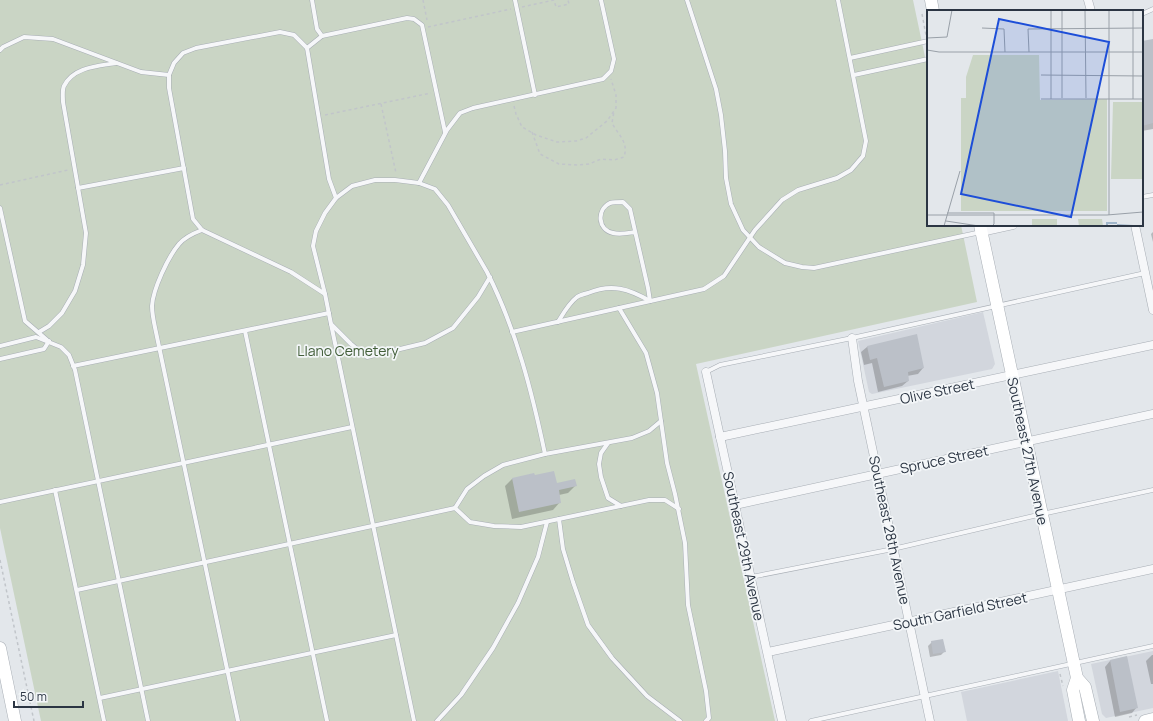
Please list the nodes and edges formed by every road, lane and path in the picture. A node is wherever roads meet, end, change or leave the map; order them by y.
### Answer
1 (312, 0) edge
2 (423, 0) edge
3 (515, 0) edge
4 (568, 0) edge
5 (600, 0) edge
6 (687, 0) edge
7 (838, 0) edge
8 (1088, 0) edge
9 (926, 4) edge
10 (517, 8) junction
11 (1153, 9) edge
12 (1091, 10) edge
13 (1143, 14) edge
14 (427, 20) dead end
15 (422, 28) junction
16 (926, 35) dead end
17 (322, 36) junction
18 (927, 41) edge
19 (307, 48) junction
20 (0, 50) edge
21 (850, 58) junction
22 (927, 59) edge
23 (116, 63) junction
24 (169, 74) junction
25 (608, 74) junction
26 (854, 75) junction
27 (436, 91) junction
28 (535, 94) junction
29 (513, 100) junction
30 (381, 103) junction
31 (614, 109) junction
32 (319, 117) junction
33 (532, 132) junction
34 (445, 133) junction
35 (74, 168) junction
36 (184, 168) junction
37 (398, 180) junction
38 (419, 183) junction
39 (0, 185) edge
40 (78, 188) junction
41 (1153, 195) edge
42 (1143, 197) edge
43 (336, 198) junction
44 (0, 208) edge
45 (1000, 226) edge
46 (1135, 226) edge
47 (980, 228) edge
48 (202, 230) junction
49 (635, 232) junction
50 (751, 238) junction
51 (1145, 273) junction
52 (490, 277) junction
53 (325, 294) junction
54 (650, 301) junction
55 (997, 306) junction
56 (619, 308) junction
57 (1153, 310) edge
58 (329, 313) junction
59 (558, 322) junction
60 (331, 324) junction
61 (245, 331) junction
62 (39, 332) junction
63 (512, 332) junction
64 (852, 338) junction
65 (49, 341) junction
66 (1153, 345) edge
67 (0, 346) edge
68 (159, 348) junction
69 (0, 359) edge
70 (73, 366) junction
71 (706, 372) joint
72 (1012, 375) junction
73 (863, 406) junction
74 (1153, 414) edge
75 (661, 421) junction
76 (352, 427) junction
77 (720, 437) junction
78 (1026, 441) junction
79 (608, 443) junction
80 (269, 445) junction
81 (545, 454) junction
82 (184, 463) junction
83 (877, 473) junction
84 (98, 481) junction
85 (55, 490) junction
86 (1153, 490) edge
87 (0, 502) edge
88 (735, 504) junction
89 (621, 506) junction
90 (455, 508) junction
91 (679, 509) junction
92 (1042, 514) junction
93 (559, 519) junction
94 (547, 522) junction
95 (373, 526) junction
96 (290, 544) junction
97 (893, 549) junction
98 (0, 560) edge
99 (205, 562) junction
100 (1153, 569) edge
101 (751, 577) junction
102 (119, 581) junction
103 (77, 590) junction
104 (1058, 590) junction
105 (909, 622) junction
106 (396, 635) junction
107 (1153, 646) edge
108 (0, 648) edge
109 (768, 652) junction
110 (313, 653) junction
111 (1074, 663) junction
112 (228, 671) junction
113 (1078, 678) junction
114 (142, 689) junction
115 (925, 696) junction
116 (100, 698) junction
117 (1153, 719) edge
118 (15, 721) edge
119 (34, 721) edge
120 (104, 721) edge
121 (148, 721) edge
122 (238, 721) edge
123 (327, 721) edge
124 (414, 721) edge
125 (437, 721) edge
126 (680, 721) edge
127 (706, 721) edge
128 (782, 721) edge
129 (811, 721) edge
130 (930, 721) edge
131 (1079, 721) edge
132 (1092, 721) edge
133 (1145, 721) edge

1 - 17 lane
2 - 14 path
3 - 10 lane
4 - 10 path
5 - 25 lane
6 - 50 lane
7 - 21 lane
8 - 12 street
9 - 16 path
10 - 15 path
10 - 28 lane
11 - 13 lane
15 - 17 lane
15 - 27 lane
17 - 19 lane
18 - 21 lane
19 - 24 lane
19 - 32 lane
20 - 23 lane
21 - 26 lane
22 - 26 lane
23 - 24 lane
23 - 35 lane
24 - 36 lane
25 - 28 lane
25 - 31 path
26 - 50 lane
27 - 30 path
27 - 34 lane
28 - 29 lane
29 - 33 path
29 - 34 lane
30 - 32 path
30 - 37 path
31 - 33 path
31 - 33 path
32 - 43 lane
34 - 38 lane
35 - 39 path
35 - 40 lane
36 - 40 lane
36 - 48 lane
37 - 38 lane
37 - 43 lane
38 - 52 lane
40 - 62 lane
41 - 42 lane
43 - 53 lane
44 - 62 lane
45 - 47 street
46 - 51 street
47 - 50 lane
47 - 55 main road, Southeast 27th Avenue
48 - 53 lane
48 - 68 lane
49 - 49 lane
49 - 54 lane
50 - 54 lane
51 - 55 lane
51 - 57 street
52 - 60 lane
52 - 63 lane
53 - 58 lane
54 - 56 lane
54 - 59 lane
55 - 64 lane
55 - 72 main road, Southeast 27th Avenue
56 - 59 lane
56 - 75 lane
58 - 60 lane
58 - 61 lane
59 - 63 lane
60 - 76 lane
61 - 68 lane
61 - 80 lane
62 - 65 lane
63 - 81 lane
64 - 71 lane
64 - 73 street, Southeast 28th Avenue
65 - 67 lane
65 - 69 lane
65 - 70 lane
66 - 72 street, Olive Street
68 - 70 lane
68 - 82 lane
70 - 84 lane
71 - 77 street, Southeast 29th Avenue
72 - 73 street, Olive Street
72 - 78 main road, Southeast 27th Avenue
73 - 77 street, Olive Street
73 - 83 street, Southeast 28th Avenue
74 - 78 street, Spruce Street
75 - 79 lane
75 - 91 lane
76 - 80 lane
76 - 95 lane
77 - 88 street, Southeast 29th Avenue
78 - 83 street, Spruce Street
78 - 92 main road, Southeast 27th Avenue
79 - 81 lane
79 - 89 lane
80 - 82 lane
80 - 96 lane
81 - 90 lane
82 - 84 lane
82 - 99 lane
83 - 88 street, Spruce Street
83 - 97 street, Southeast 28th Avenue
84 - 85 lane
84 - 102 lane
85 - 87 lane
85 - 103 lane
86 - 92 lane
88 - 101 street, Southeast 29th Avenue
89 - 91 lane
89 - 93 lane
90 - 94 lane
90 - 95 lane
91 - 127 lane
92 - 97 lane
92 - 104 main road, Southeast 27th Avenue
93 - 94 lane
93 - 126 lane
94 - 125 lane
95 - 96 lane
95 - 106 lane
96 - 99 lane
96 - 110 lane
97 - 101 lane
97 - 105 street, Southeast 28th Avenue
98 - 119 path
99 - 102 lane
99 - 112 lane
100 - 104 street, South Garfield Street
101 - 109 street, Southeast 29th Avenue
102 - 103 lane
102 - 114 lane
103 - 116 lane
104 - 105 street, South Garfield Street
104 - 111 main road, Southeast 27th Avenue
105 - 109 street, South Garfield Street
105 - 115 street, Southeast 28th Avenue
106 - 110 lane
106 - 124 lane
107 - 111 lane
108 - 118 main road
109 - 128 street, Southeast 29th Avenue
110 - 112 lane
110 - 123 lane
111 - 113 main road, Southeast 27th Avenue
111 - 115 lane
112 - 114 lane
112 - 122 lane
113 - 131 main road, Southeast 27th Avenue
113 - 132 main road, Southeast 27th Avenue
114 - 116 lane
114 - 121 lane
115 - 129 lane
115 - 130 street, Southeast 28th Avenue
116 - 120 lane
117 - 133 main road

